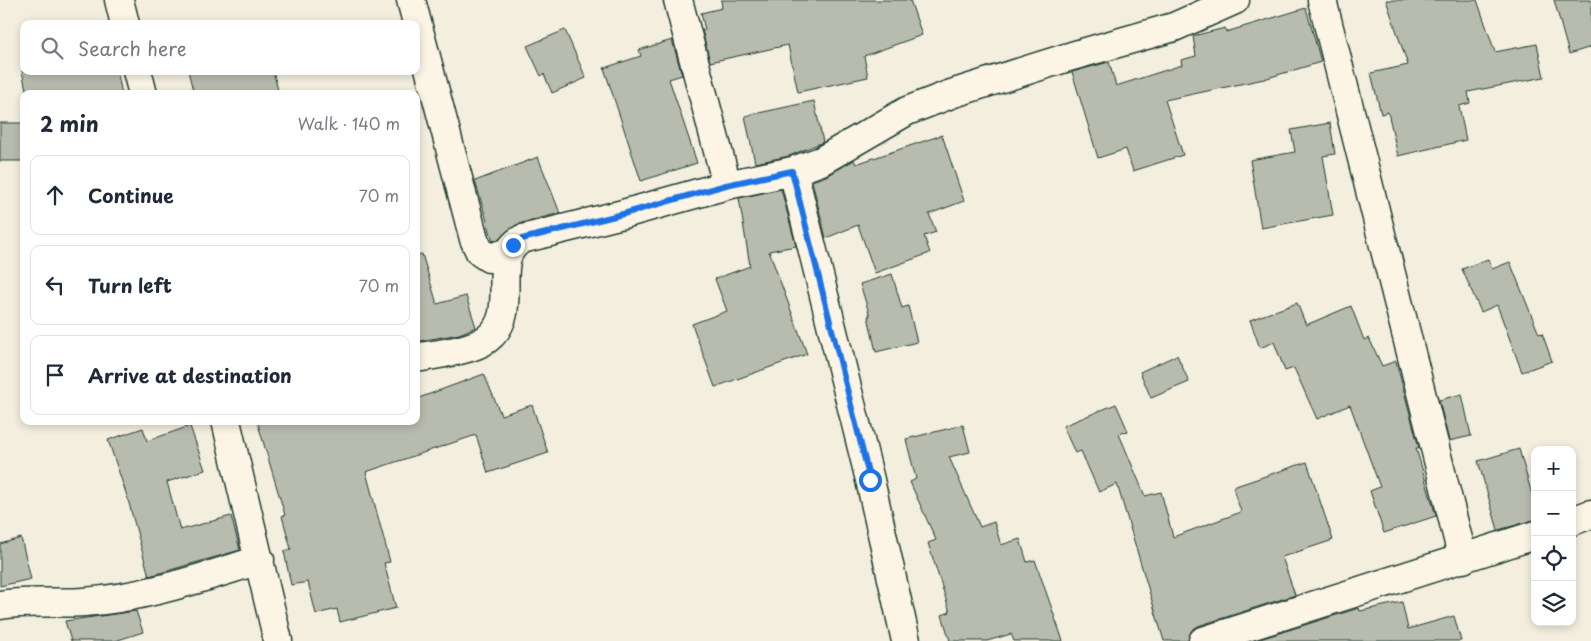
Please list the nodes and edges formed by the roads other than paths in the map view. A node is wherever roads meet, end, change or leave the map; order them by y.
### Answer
1 (118, 0) edge
2 (411, 0) edge
3 (678, 0) edge
4 (1235, 0) edge
5 (1322, 0) edge
6 (124, 20) edge
7 (416, 20) edge
8 (420, 34) edge
9 (138, 75) edge
10 (141, 90) edge
11 (792, 171) junction
12 (726, 185) junction
13 (507, 253) junction
14 (420, 357) edge
15 (227, 425) edge
16 (1591, 514) edge
17 (1576, 520) edge
18 (1532, 536) edge
19 (1463, 559) junction
20 (260, 560) junction
21 (0, 605) edge
22 (278, 641) edge
23 (906, 641) edge
24 (1203, 641) edge

1 - 6 street
2 - 7 street
3 - 12 street
4 - 11 street
5 - 19 street
8 - 13 street
9 - 10 street
11 - 12 street
11 - 23 street
12 - 13 street
13 - 14 street
15 - 20 street
16 - 17 street
18 - 19 street
19 - 24 street
20 - 21 street
20 - 22 street

